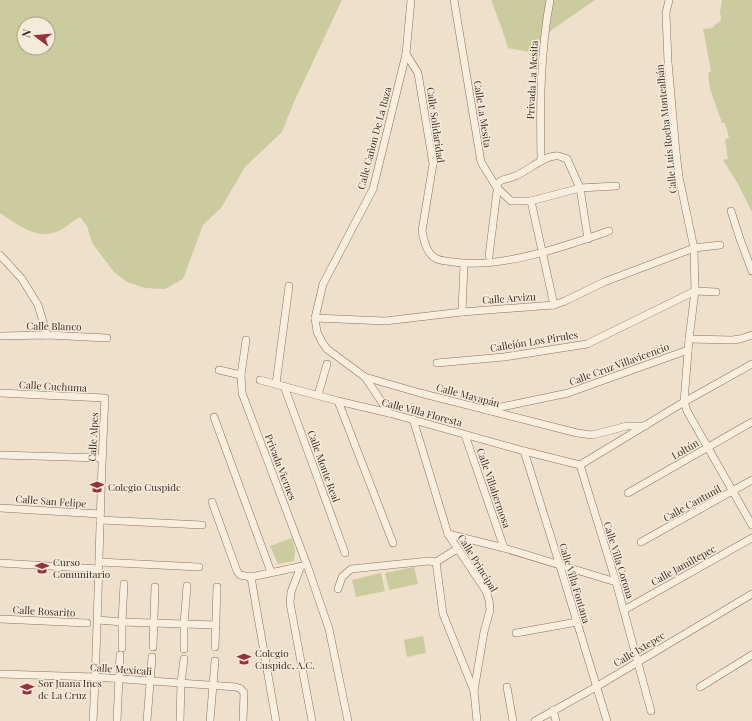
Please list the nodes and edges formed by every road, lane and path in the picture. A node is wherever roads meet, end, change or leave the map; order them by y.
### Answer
1 (411, 0) edge
2 (454, 0) edge
3 (550, 0) edge
4 (668, 0) edge
5 (406, 54) junction
6 (541, 161) junction
7 (616, 186) dead end
8 (497, 188) junction
9 (580, 188) junction
10 (531, 202) junction
11 (731, 211) dead end
12 (609, 231) dead end
13 (588, 238) junction
14 (720, 245) dead end
15 (694, 248) junction
16 (543, 252) junction
17 (0, 255) edge
18 (490, 256) dead end
19 (464, 264) junction
20 (752, 271) edge
21 (289, 286) dead end
22 (695, 291) junction
23 (716, 292) dead end
24 (554, 305) junction
25 (462, 312) junction
26 (315, 318) junction
27 (47, 335) junction
28 (752, 335) edge
29 (0, 336) edge
30 (107, 338) dead end
31 (689, 339) junction
32 (246, 340) dead end
33 (688, 350) junction
34 (437, 363) dead end
35 (327, 364) dead end
36 (752, 364) edge
37 (219, 370) dead end
38 (241, 375) junction
39 (365, 376) junction
40 (260, 380) dead end
41 (276, 384) junction
42 (284, 386) junction
43 (0, 393) edge
44 (318, 395) junction
45 (105, 398) joint
46 (338, 401) junction
47 (684, 402) junction
48 (485, 410) junction
49 (389, 413) junction
50 (214, 418) dead end
51 (412, 419) junction
52 (752, 422) edge
53 (645, 426) junction
54 (465, 434) junction
55 (708, 448) junction
56 (524, 451) junction
57 (0, 455) edge
58 (102, 458) junction
59 (580, 465) junction
60 (752, 480) edge
61 (733, 491) junction
62 (628, 493) dead end
63 (212, 502) dead end
64 (0, 508) edge
65 (100, 517) junction
66 (202, 525) dead end
67 (752, 525) edge
68 (448, 534) junction
69 (752, 538) edge
70 (641, 542) dead end
71 (393, 543) dead end
72 (504, 548) junction
73 (457, 549) junction
74 (345, 553) dead end
75 (436, 562) junction
76 (0, 563) edge
77 (99, 565) junction
78 (304, 566) junction
79 (560, 566) junction
80 (199, 567) dead end
81 (271, 572) junction
82 (251, 577) junction
83 (616, 582) junction
84 (124, 584) dead end
85 (187, 586) dead end
86 (217, 587) dead end
87 (155, 588) dead end
88 (338, 589) dead end
89 (752, 594) edge
90 (624, 610) junction
91 (0, 619) edge
92 (98, 620) junction
93 (122, 622) junction
94 (153, 622) junction
95 (577, 622) junction
96 (87, 623) dead end
97 (184, 624) junction
98 (216, 625) junction
99 (516, 633) dead end
100 (153, 647) dead end
101 (215, 647) dead end
102 (184, 649) dead end
103 (752, 655) edge
104 (152, 657) dead end
105 (184, 659) dead end
106 (215, 661) dead end
107 (638, 662) junction
108 (0, 674) edge
109 (95, 678) junction
110 (118, 679) junction
111 (149, 681) junction
112 (181, 683) junction
113 (213, 685) junction
114 (507, 686) dead end
115 (596, 687) junction
116 (700, 687) dead end
117 (474, 691) junction
118 (553, 710) junction
119 (651, 711) dead end
120 (93, 721) edge
121 (117, 721) edge
122 (147, 721) edge
123 (180, 721) edge
124 (210, 721) edge
125 (243, 721) edge
126 (276, 721) edge
127 (312, 721) edge
128 (348, 721) edge
129 (477, 721) edge
130 (513, 721) edge
131 (535, 721) edge
132 (556, 721) edge
133 (607, 721) edge

1 - 5 street, Calle Cañon De La Raza
2 - 8 street, Calle La Mesita
3 - 6 street, Privada La Mesita
4 - 15 street, Calle Luís Rocha Montealbán
5 - 19 street, Calle Solidaridad
5 - 26 street, Calle Cañon De La Raza
6 - 8 street
6 - 9 street
7 - 9 street, Calle La Mesita
8 - 10 street, Calle La Mesita
8 - 18 street
9 - 10 street, Calle La Mesita
9 - 13 street
10 - 16 street
11 - 20 street
12 - 13 street, Calle Solidaridad
13 - 16 street, Calle Solidaridad
14 - 15 street, Calle Arvizu
15 - 22 street, Calle Luís Rocha Montealbán
15 - 24 street, Calle Arvizu
16 - 19 street, Calle Solidaridad
16 - 24 street
17 - 27 street
19 - 25 street
21 - 41 street
22 - 23 street
22 - 31 street, Calle Luís Rocha Montealbán
22 - 34 street, Callejón Los Pirules
24 - 25 street, Calle Arvizu
25 - 26 street, Calle Arvizu
26 - 39 street, Calle Mayapán
27 - 29 street, Calle Blanco
27 - 30 street, Calle Blanco
28 - 31 street
31 - 33 street, Calle Luís Rocha Montealbán
32 - 38 street, Privada Viernes
33 - 47 street, Calle Luís Rocha Montealbán
33 - 48 street, Calle Cruz Villavicencio
35 - 44 street
36 - 47 street
37 - 38 street
38 - 78 street, Privada Viernes
39 - 48 street, Calle Mayapán
39 - 49 street
40 - 41 street, Calle Villa Floresta
41 - 42 street, Calle Villa Floresta
42 - 44 street, Calle Villa Floresta
42 - 74 street, Calle Monte Real
43 - 45 street, Calle Cuchuma
44 - 46 street, Calle Villa Floresta
45 - 58 street, Calle Alpes
46 - 49 street, Calle Villa Floresta
46 - 71 street
47 - 53 street
47 - 55 street, Calle Luís Rocha Montealbán
48 - 53 street, Calle Mayapán
49 - 51 street, Calle Villa Floresta
50 - 81 street
51 - 54 street, Calle Villa Floresta
51 - 68 street, Calle Principal
52 - 55 street, Loltún
53 - 59 street
54 - 56 street, Calle Villa Floresta
54 - 72 street, Calle Villahermosa
55 - 61 street, Calle Luís Rocha Montealbán
55 - 62 street, Loltún
56 - 59 street, Calle Villa Floresta
56 - 79 street, Calle Villa Fontana
57 - 58 street
58 - 65 street, Calle Alpes
59 - 83 street, Calle Villa Corona
60 - 61 street, Calle Cantunil
61 - 67 street, Calle Luís Rocha Montealbán
61 - 70 street, Calle Cantunil
63 - 82 street
64 - 65 street, Calle San Felipe
65 - 66 street, Calle San Felipe
65 - 77 street, Calle Alpes
68 - 72 street
68 - 73 street, Calle Principal
69 - 90 street, Calle Jamiltepec
72 - 79 street
73 - 75 street
73 - 117 street, Calle Principal
75 - 88 street
75 - 117 street
76 - 77 street
77 - 80 street
77 - 92 street, Calle Alpes
78 - 81 street
78 - 127 street
78 - 128 street
79 - 83 street
79 - 95 street, Calle Villa Fontana
81 - 82 street
82 - 126 street
83 - 90 street, Calle Villa Corona
84 - 93 street
85 - 97 street
86 - 98 street
87 - 94 street
89 - 107 street, Calle Ixtepec
90 - 107 street, Calle Villa Corona
91 - 96 street, Calle Rosarito
92 - 93 street
92 - 109 street, Calle Alpes
93 - 94 street
93 - 110 street
94 - 97 street
94 - 100 street
95 - 99 street
95 - 115 street, Calle Villa Fontana
97 - 98 street
97 - 102 street
98 - 101 street
103 - 116 street
104 - 111 street
105 - 112 street
106 - 113 street
107 - 115 street, Calle Ixtepec
107 - 119 street, Calle Villa Corona
108 - 109 street, Calle Mexicali
109 - 110 street, Calle Mexicali
109 - 120 street, Calle Alpes
110 - 111 street, Calle Mexicali
110 - 121 street
111 - 112 street, Calle Mexicali
111 - 122 street
112 - 113 street, Calle Mexicali
112 - 123 street
113 - 124 street
113 - 125 street, Calle Mexicali
114 - 130 street
115 - 118 street, Calle Ixtepec
115 - 133 street, Calle Villa Fontana
117 - 129 street, Calle Principal
118 - 131 street, Calle Ixtepec
118 - 132 street

